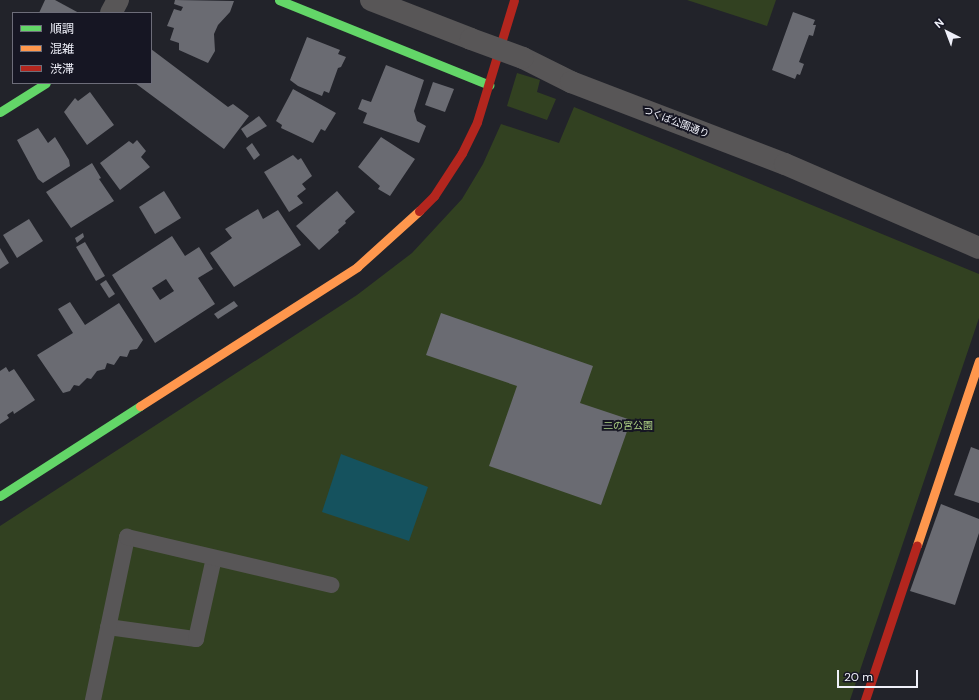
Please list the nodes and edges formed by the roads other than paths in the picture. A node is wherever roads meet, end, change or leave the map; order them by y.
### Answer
1 (118, 0) edge
2 (279, 0) edge
3 (371, 0) edge
4 (514, 0) edge
5 (112, 12) edge
6 (44, 84) edge
7 (489, 85) junction
8 (0, 112) edge
9 (979, 248) edge
10 (979, 361) edge
11 (0, 496) edge
12 (214, 558) junction
13 (331, 585) dead end
14 (108, 627) junction
15 (93, 700) edge
16 (865, 700) edge

1 - 5 street
2 - 7 street
3 - 9 street, つくば公園通り, bridge
4 - 7 street
6 - 8 street
7 - 11 street
10 - 16 street
12 - 13 lane
12 - 14 lane
12 - 14 lane
14 - 15 lane

